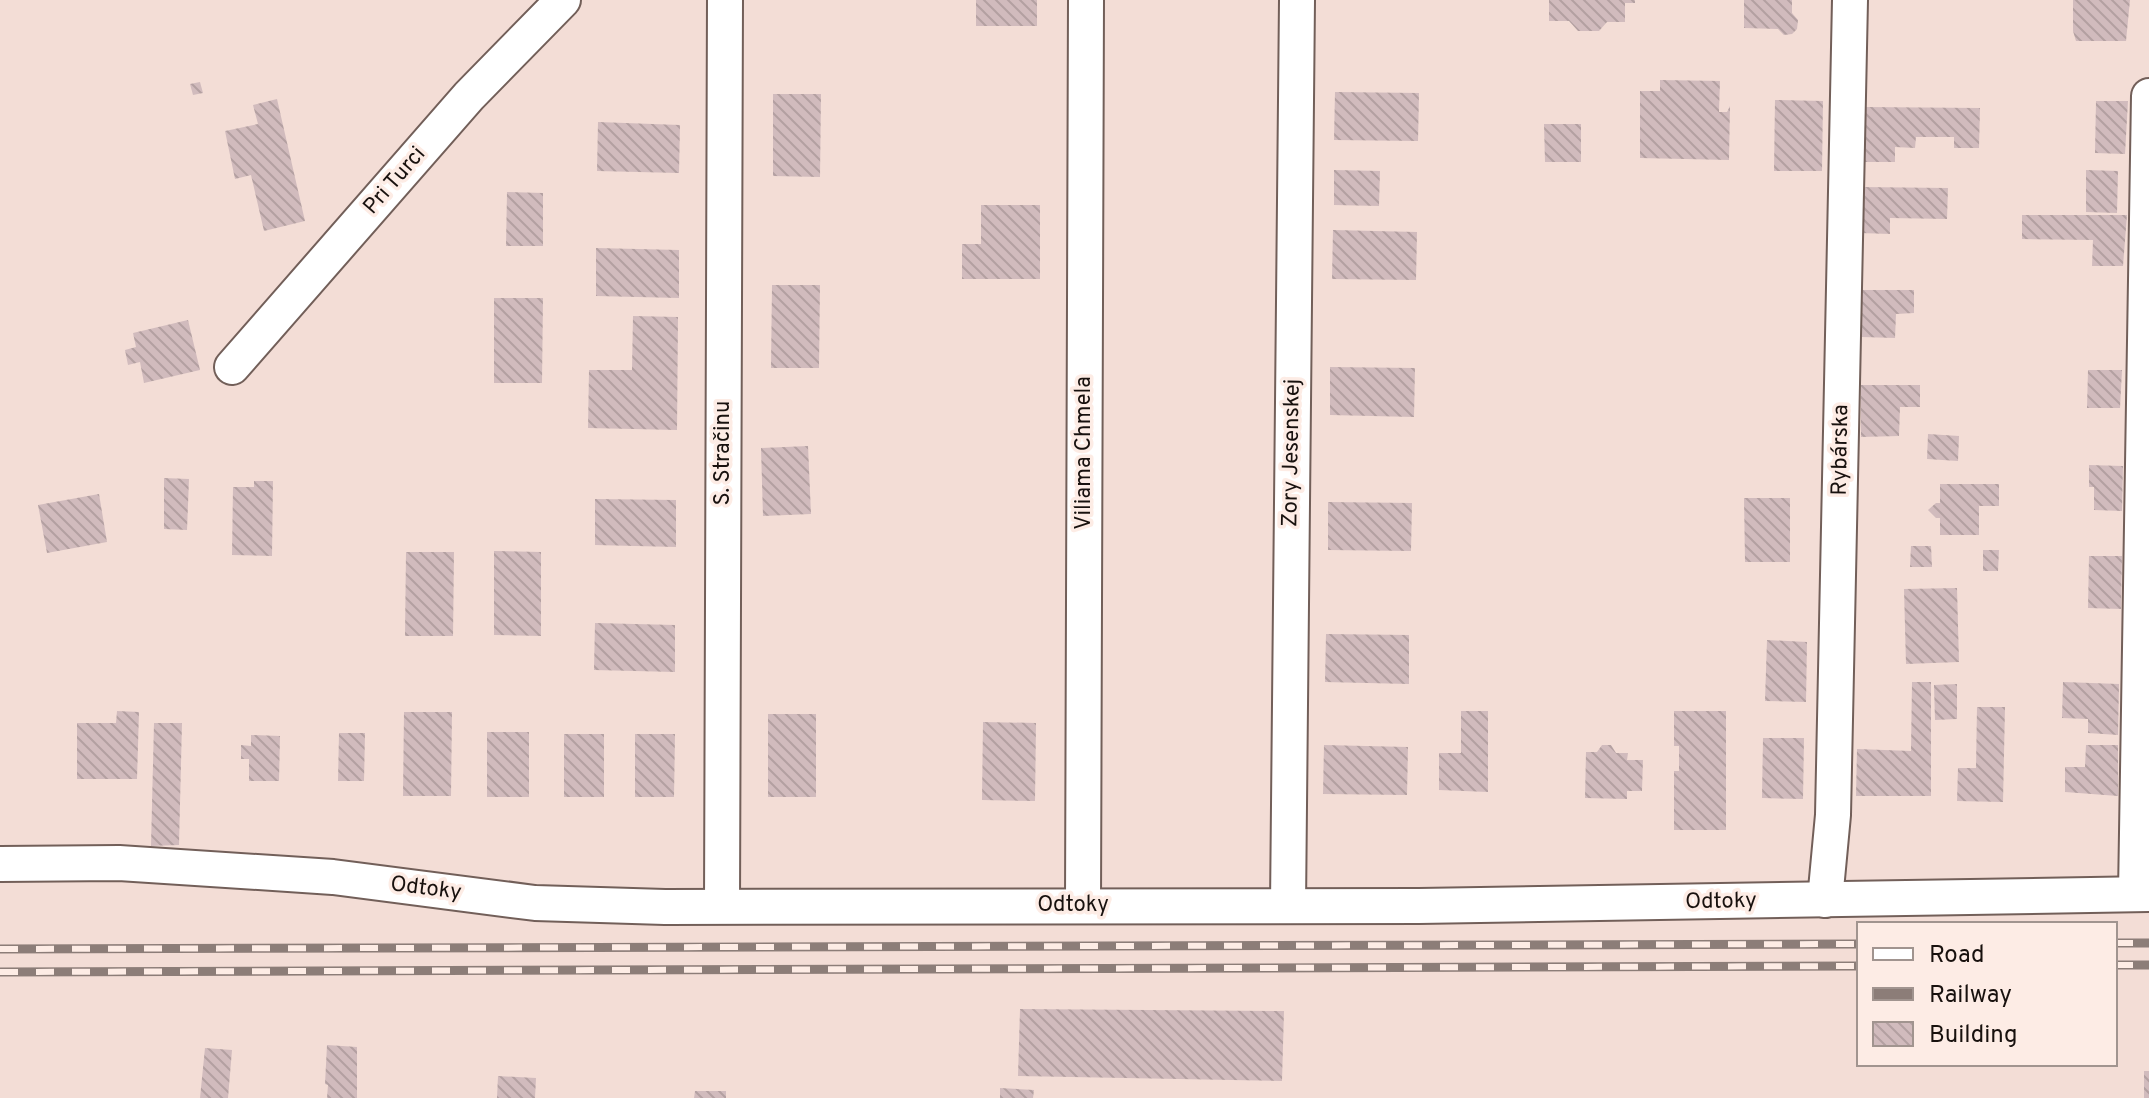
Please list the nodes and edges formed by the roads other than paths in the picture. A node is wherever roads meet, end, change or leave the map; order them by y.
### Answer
1 (563, 0) edge
2 (725, 0) edge
3 (1086, 0) edge
4 (1297, 0) edge
5 (1850, 0) edge
6 (2149, 96) edge
7 (232, 367) dead end
8 (0, 864) edge
9 (2142, 894) edge
10 (1825, 900) junction
11 (1083, 905) junction
12 (722, 906) junction
13 (1288, 906) junction

1 - 7 street, Pri Turci
2 - 12 street, S. Stračinu
3 - 11 street, Viliama Chmela
4 - 13 street, Zory Jesenskej
5 - 10 street, Rybárska
6 - 9 street
8 - 12 street, Odtoky
9 - 10 street, Odtoky
10 - 13 street, Odtoky
11 - 12 street, Odtoky
11 - 13 street, Odtoky

